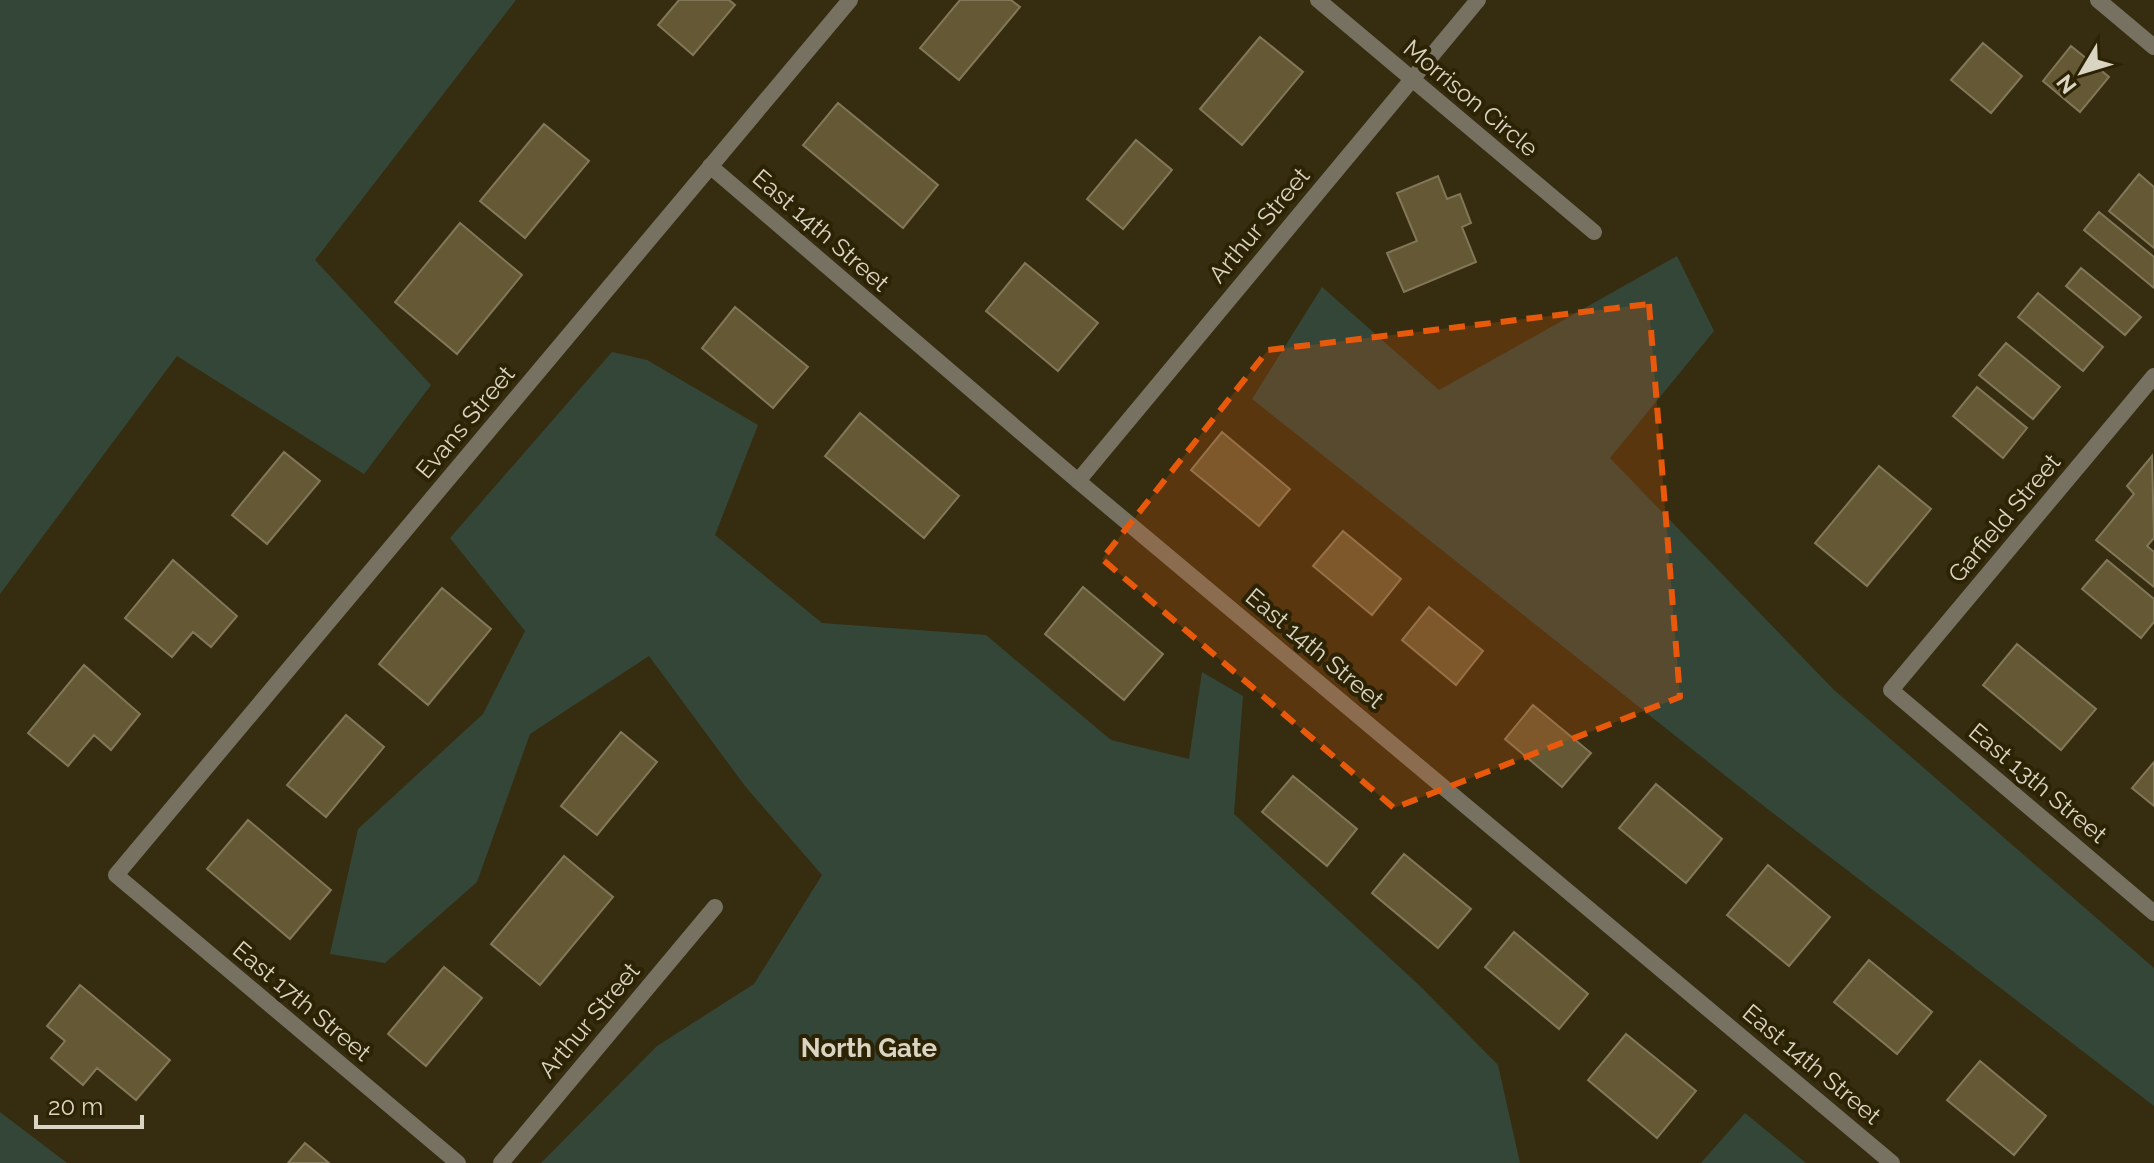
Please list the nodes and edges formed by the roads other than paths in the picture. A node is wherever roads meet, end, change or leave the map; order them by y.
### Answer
1 (850, 0) edge
2 (1318, 0) edge
3 (1478, 0) edge
4 (2098, 0) edge
5 (2154, 47) edge
6 (1412, 79) junction
7 (710, 166) junction
8 (1594, 232) dead end
9 (2154, 376) edge
10 (1078, 481) junction
11 (1891, 690) joint
12 (116, 875) joint
13 (715, 907) dead end
14 (2154, 913) edge
15 (458, 1163) edge
16 (501, 1163) edge
17 (1892, 1163) edge

1 - 7 street, Evans Street
2 - 6 street, Morrison Circle
3 - 6 street, Arthur Street
4 - 5 street
6 - 8 street, Morrison Circle
6 - 10 street, Arthur Street
7 - 10 street, East 14th Street
7 - 12 street, Evans Street
9 - 11 street, Garfield Street
10 - 17 street, East 14th Street
11 - 14 street, East 13th Street
12 - 15 street, East 17th Street
13 - 16 street, Arthur Street

